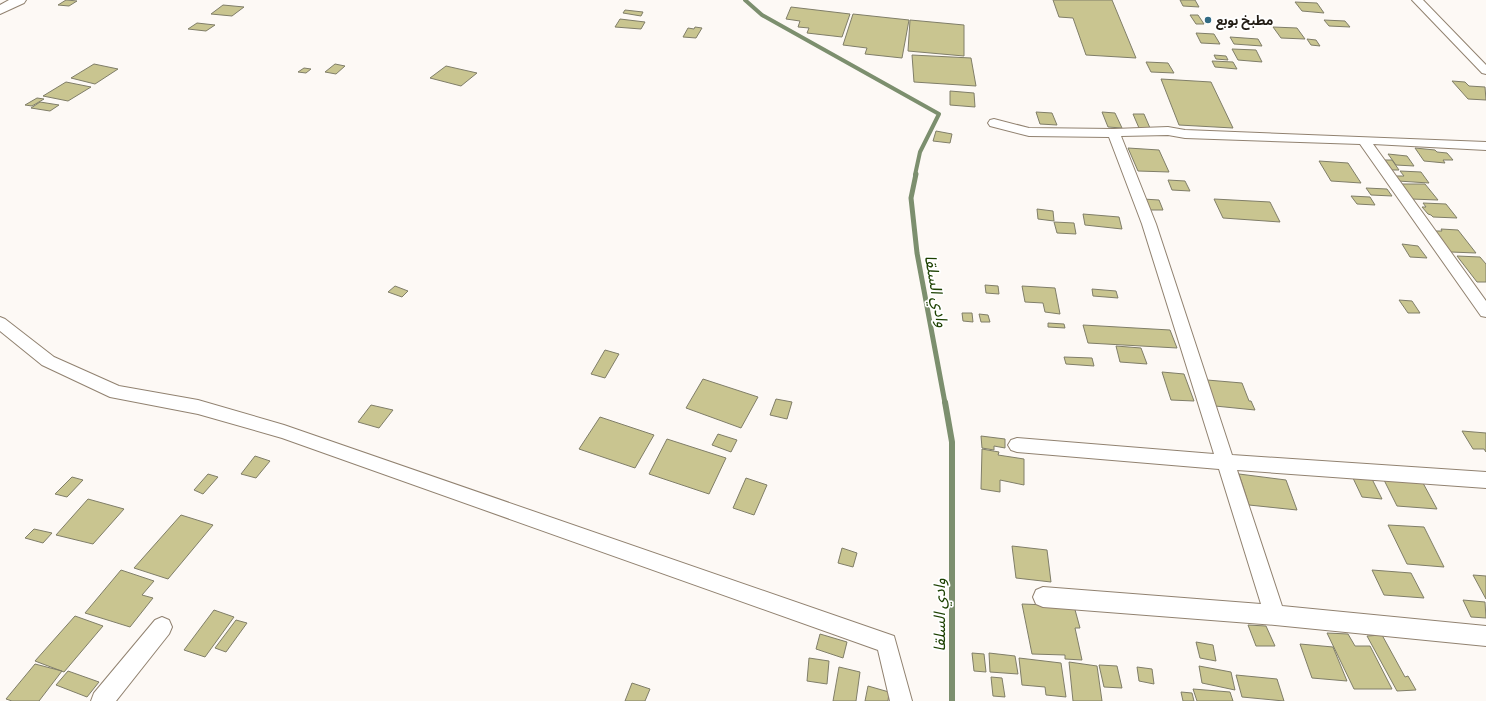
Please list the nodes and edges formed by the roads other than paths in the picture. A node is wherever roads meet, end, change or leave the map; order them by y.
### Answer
1 (20, 0) edge
2 (1417, 0) edge
3 (0, 10) edge
4 (1486, 71) edge
5 (994, 123) dead end
6 (1114, 132) junction
7 (1364, 140) junction
8 (1486, 146) edge
9 (1486, 312) edge
10 (0, 323) edge
11 (1017, 445) dead end
12 (1226, 462) junction
13 (1486, 480) edge
14 (1043, 597) dead end
15 (1275, 615) junction
16 (162, 627) dead end
17 (1486, 636) edge
18 (102, 701) edge
19 (901, 701) edge

1 - 3 street
2 - 4 street
5 - 6 street
6 - 7 street
6 - 12 street
7 - 8 street
7 - 9 street
10 - 19 street
11 - 12 street
12 - 13 street
12 - 15 street
14 - 15 street
15 - 17 street
16 - 18 street

